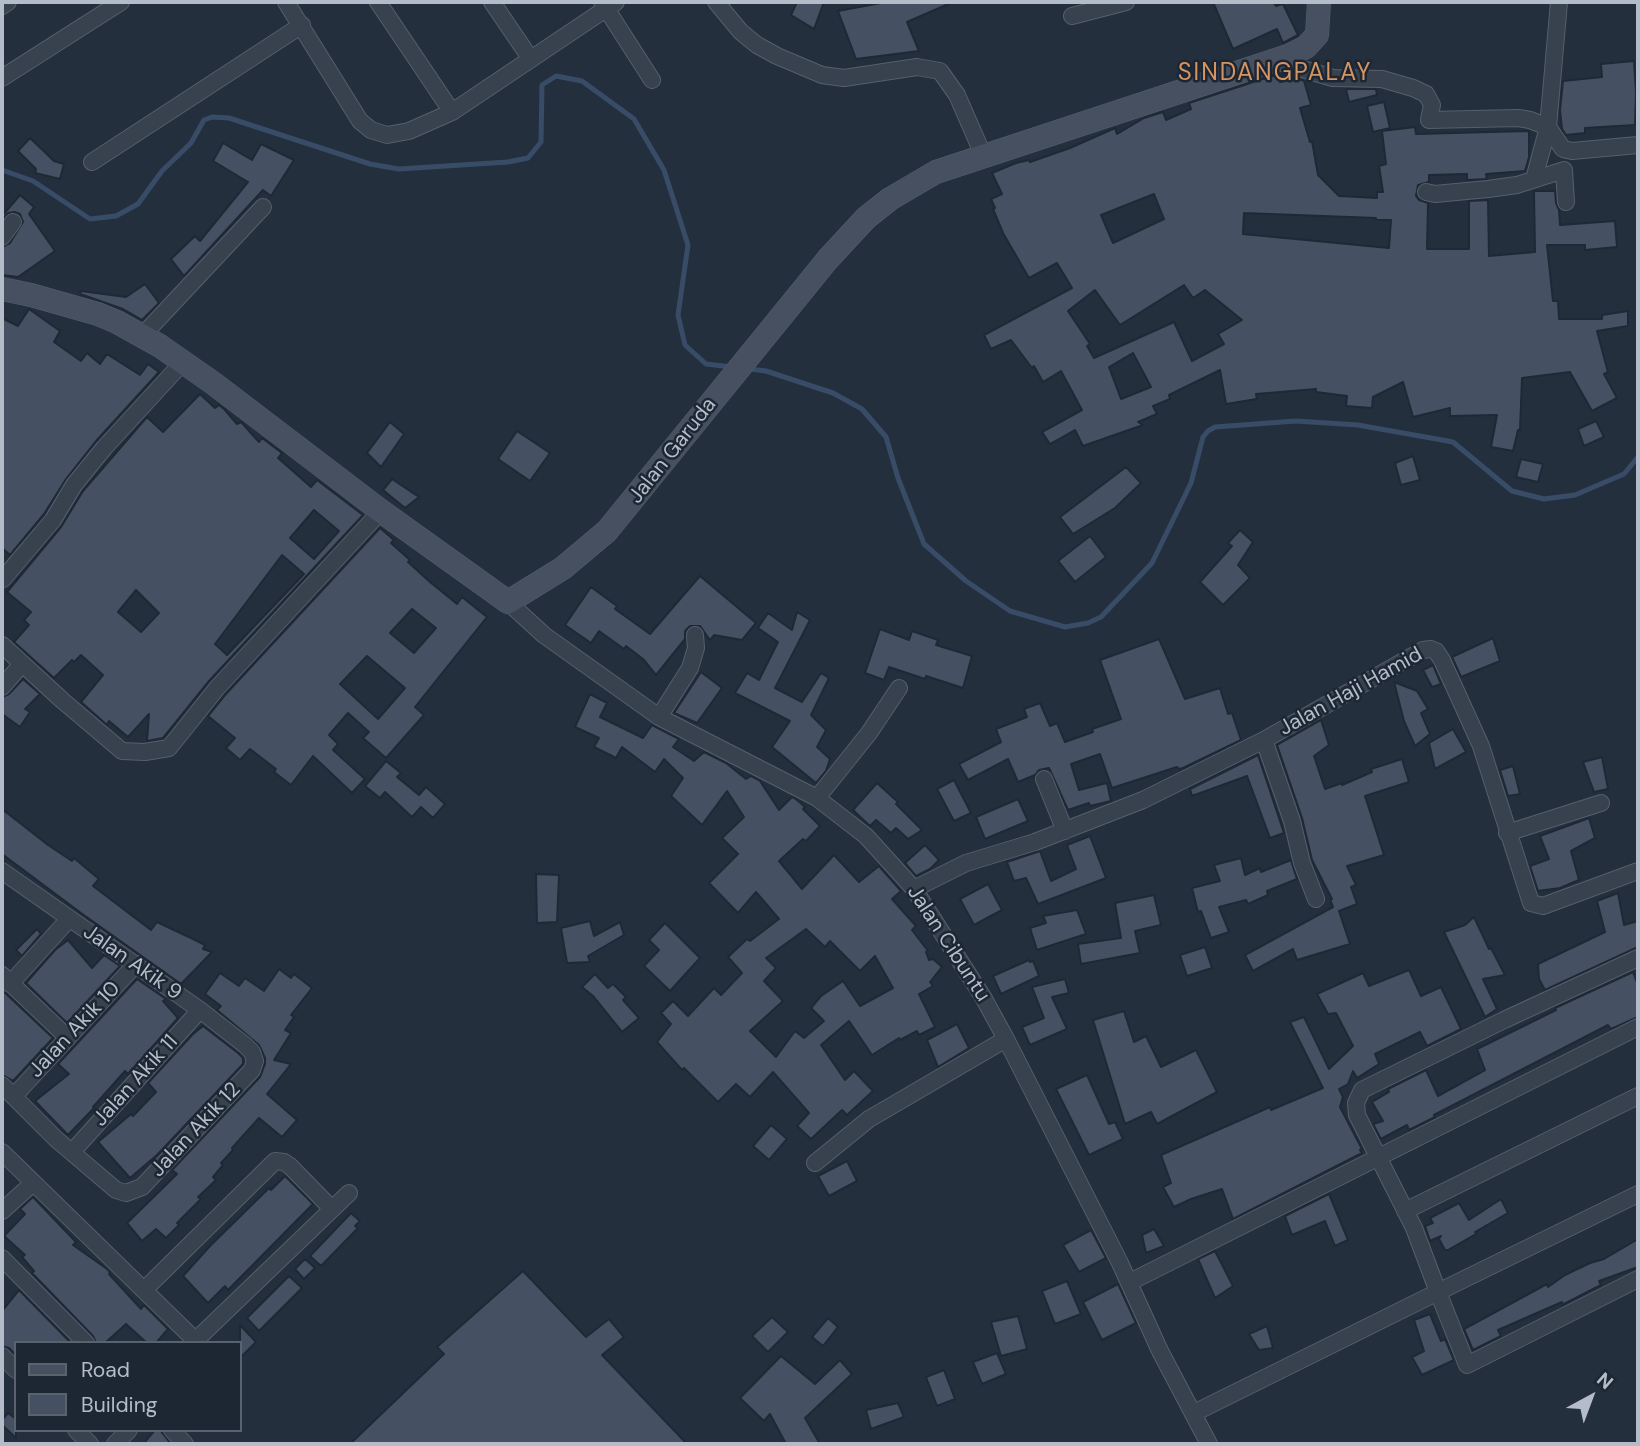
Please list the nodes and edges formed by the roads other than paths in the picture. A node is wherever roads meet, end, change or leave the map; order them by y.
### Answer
1 (8, 2) edge
2 (121, 2) edge
3 (286, 2) edge
4 (379, 2) edge
5 (492, 2) edge
6 (716, 2) edge
7 (1126, 2) edge
8 (1559, 2) edge
9 (608, 4) edge
10 (1316, 4) edge
11 (2, 6) edge
12 (1072, 16) dead end
13 (302, 25) junction
14 (530, 58) junction
15 (1275, 61) junction
16 (2, 78) edge
17 (652, 80) dead end
18 (452, 112) junction
19 (1548, 127) junction
20 (1638, 145) edge
21 (984, 157) junction
22 (92, 162) dead end
23 (1534, 179) junction
24 (1426, 192) dead end
25 (1566, 202) dead end
26 (263, 207) dead end
27 (13, 222) dead end
28 (2, 237) edge
29 (2, 289) edge
30 (143, 335) junction
31 (184, 361) junction
32 (381, 511) junction
33 (3, 579) edge
34 (508, 602) junction
35 (695, 635) dead end
36 (2, 645) edge
37 (22, 664) junction
38 (2, 688) edge
39 (899, 688) dead end
40 (659, 716) junction
41 (1264, 740) junction
42 (1044, 779) dead end
43 (817, 798) junction
44 (1601, 803) dead end
45 (1065, 831) junction
46 (1507, 833) junction
47 (2, 871) edge
48 (1638, 871) edge
49 (914, 889) junction
50 (1316, 898) dead end
51 (69, 919) junction
52 (1637, 962) edge
53 (136, 964) junction
54 (6, 979) edge
55 (200, 1010) junction
56 (1638, 1027) edge
57 (68, 1038) junction
58 (1006, 1039) junction
59 (255, 1061) joint
60 (8, 1091) edge
61 (1638, 1096) edge
62 (2, 1152) edge
63 (72, 1152) junction
64 (1378, 1157) junction
65 (815, 1163) dead end
66 (33, 1183) junction
67 (349, 1193) dead end
68 (1638, 1195) edge
69 (332, 1209) junction
70 (1405, 1211) junction
71 (2, 1212) edge
72 (2, 1258) edge
73 (1638, 1279) edge
74 (1130, 1282) junction
75 (144, 1290) junction
76 (1438, 1292) junction
77 (84, 1341) edge
78 (197, 1341) edge
79 (1194, 1413) junction
80 (1209, 1444) edge

1 - 11 street
2 - 16 street
3 - 13 street
4 - 18 street
5 - 14 street
6 - 21 street
7 - 12 street
8 - 19 street
9 - 14 street
9 - 17 street
10 - 15 street, Jalan Garuda
13 - 18 street
13 - 22 street
14 - 18 street
15 - 19 street
15 - 21 street, Jalan Garuda
19 - 20 street
19 - 23 street
21 - 34 street, Jalan Garuda
23 - 24 street
23 - 25 street
26 - 30 street
27 - 28 street
29 - 30 street
30 - 31 street
31 - 32 street
31 - 33 street
32 - 34 street
32 - 37 street
34 - 40 street, Jalan Cibuntu
35 - 40 street
36 - 37 street
37 - 38 street
39 - 43 street
40 - 43 street, Jalan Cibuntu
41 - 45 street, Jalan Haji Hamid
41 - 46 street, Jalan Haji Hamid
41 - 50 street
42 - 45 street
43 - 49 street, Jalan Cibuntu
44 - 46 street
45 - 49 street, Jalan Haji Hamid
46 - 48 street, Jalan Haji Hamid
47 - 51 street, Jalan Akik 9
49 - 58 street, Jalan Cibuntu
51 - 53 street, Jalan Akik 9
51 - 54 street
52 - 64 street
53 - 55 street, Jalan Akik 9
53 - 57 street, Jalan Akik 10
54 - 57 street
55 - 59 street, Jalan Akik 9
55 - 63 street, Jalan Akik 11
56 - 64 street
57 - 60 street, Jalan Akik 10
58 - 65 street
58 - 74 street, Jalan Cibuntu
59 - 63 street, Jalan Akik 12
60 - 63 street
61 - 70 street
62 - 66 street
64 - 70 street
64 - 74 street
66 - 71 street
66 - 75 street
67 - 69 street
68 - 76 street
69 - 75 street
69 - 78 street
70 - 76 street
72 - 77 street
73 - 76 street
74 - 79 street, Jalan Cibuntu
75 - 78 street
76 - 79 street
79 - 80 street, Jalan Cibuntu

